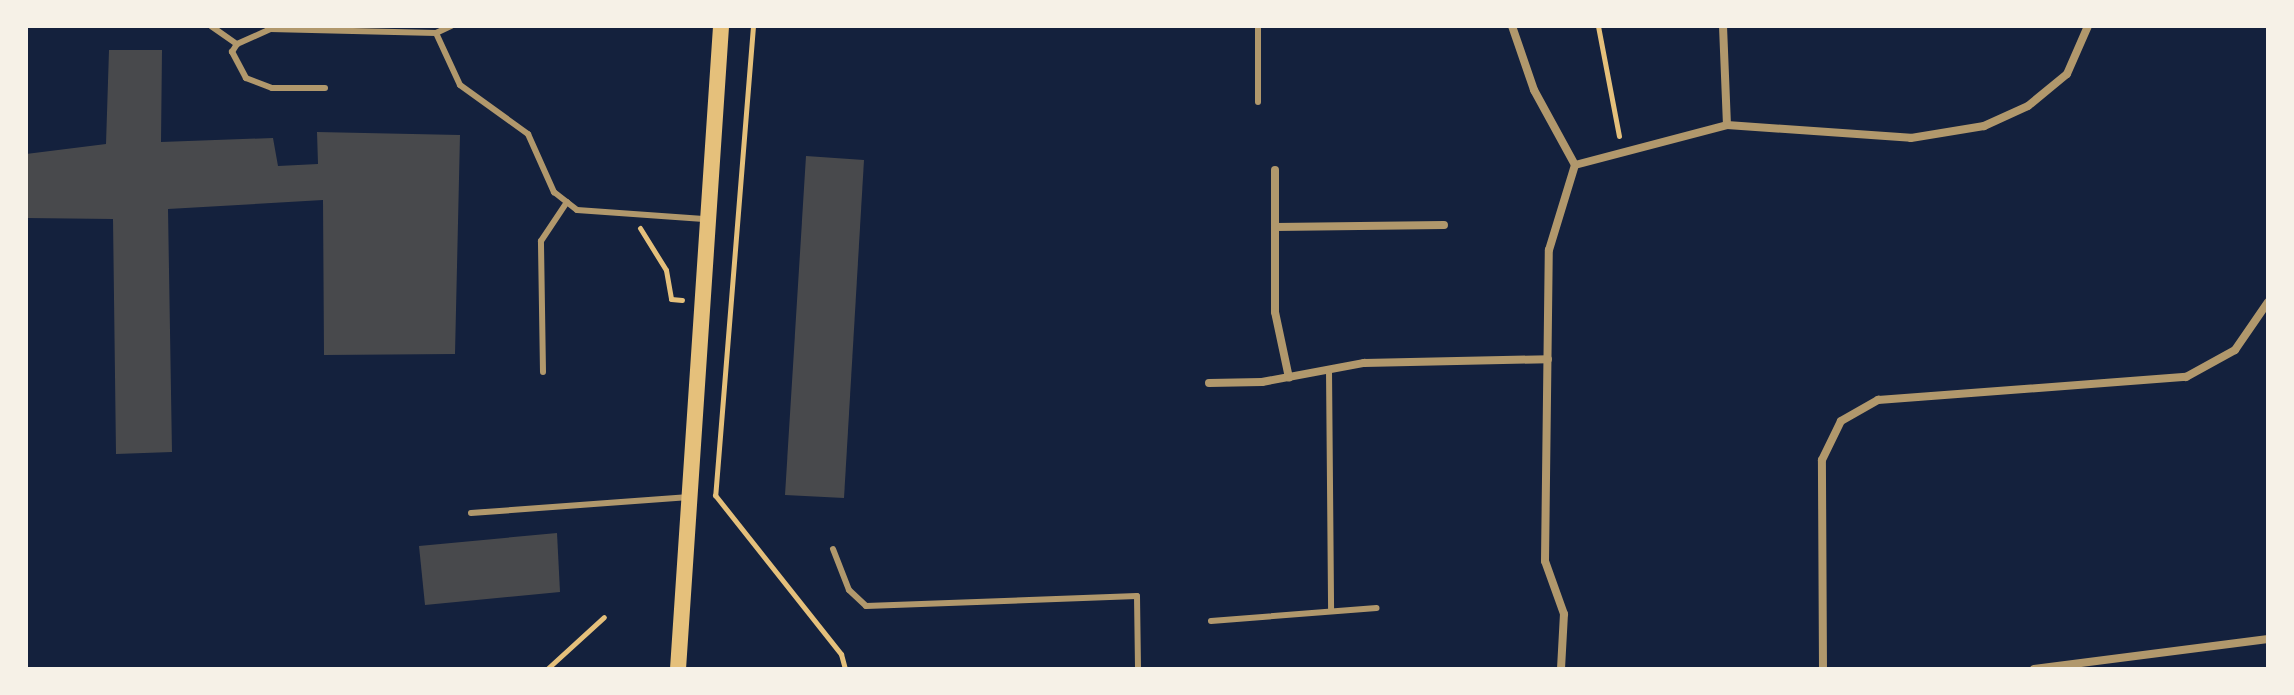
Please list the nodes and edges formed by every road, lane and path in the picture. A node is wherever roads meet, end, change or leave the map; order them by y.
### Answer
1 (211, 26) edge
2 (451, 26) edge
3 (721, 26) edge
4 (753, 26) edge
5 (1258, 26) edge
6 (1512, 26) edge
7 (1598, 26) edge
8 (1723, 26) edge
9 (2088, 26) edge
10 (270, 27) edge
11 (436, 33) junction
12 (237, 44) junction
13 (325, 88) dead end
14 (1258, 102) dead end
15 (1727, 125) junction
16 (1620, 153) junction
17 (1575, 165) junction
18 (1275, 170) dead end
19 (567, 202) junction
20 (631, 214) junction
21 (704, 219) junction
22 (1444, 225) dead end
23 (1275, 227) junction
24 (700, 300) junction
25 (731, 300) junction
26 (2268, 302) edge
27 (2257, 325) junction
28 (2268, 328) edge
29 (1548, 359) junction
30 (1329, 370) junction
31 (543, 372) dead end
32 (1289, 378) junction
33 (1209, 383) dead end
34 (689, 497) junction
35 (471, 513) dead end
36 (833, 549) dead end
37 (1376, 608) dead end
38 (1331, 611) junction
39 (604, 617) dead end
40 (1211, 621) dead end
41 (2268, 639) edge
42 (547, 669) edge
43 (678, 669) edge
44 (845, 669) edge
45 (1138, 669) edge
46 (1561, 669) edge
47 (1823, 669) edge
48 (2034, 669) edge

1 - 12 lane
2 - 11 lane
3 - 21 main road
4 - 25 path
5 - 14 lane
6 - 17 street
7 - 16 path
8 - 15 street
9 - 15 street
10 - 11 lane
10 - 12 lane
11 - 19 lane
12 - 13 lane
15 - 16 street
16 - 17 street
17 - 29 street
18 - 23 street
19 - 20 lane
19 - 31 lane
20 - 21 lane
20 - 24 path
21 - 24 main road
22 - 23 street
23 - 32 street
24 - 25 path
24 - 34 main road
25 - 44 path
26 - 27 street
27 - 28 street
27 - 47 street
29 - 30 street
29 - 46 street
30 - 32 street
30 - 38 lane
32 - 33 street
34 - 35 lane
34 - 43 main road
36 - 45 lane
37 - 38 lane
38 - 40 lane
39 - 42 path
41 - 48 street

